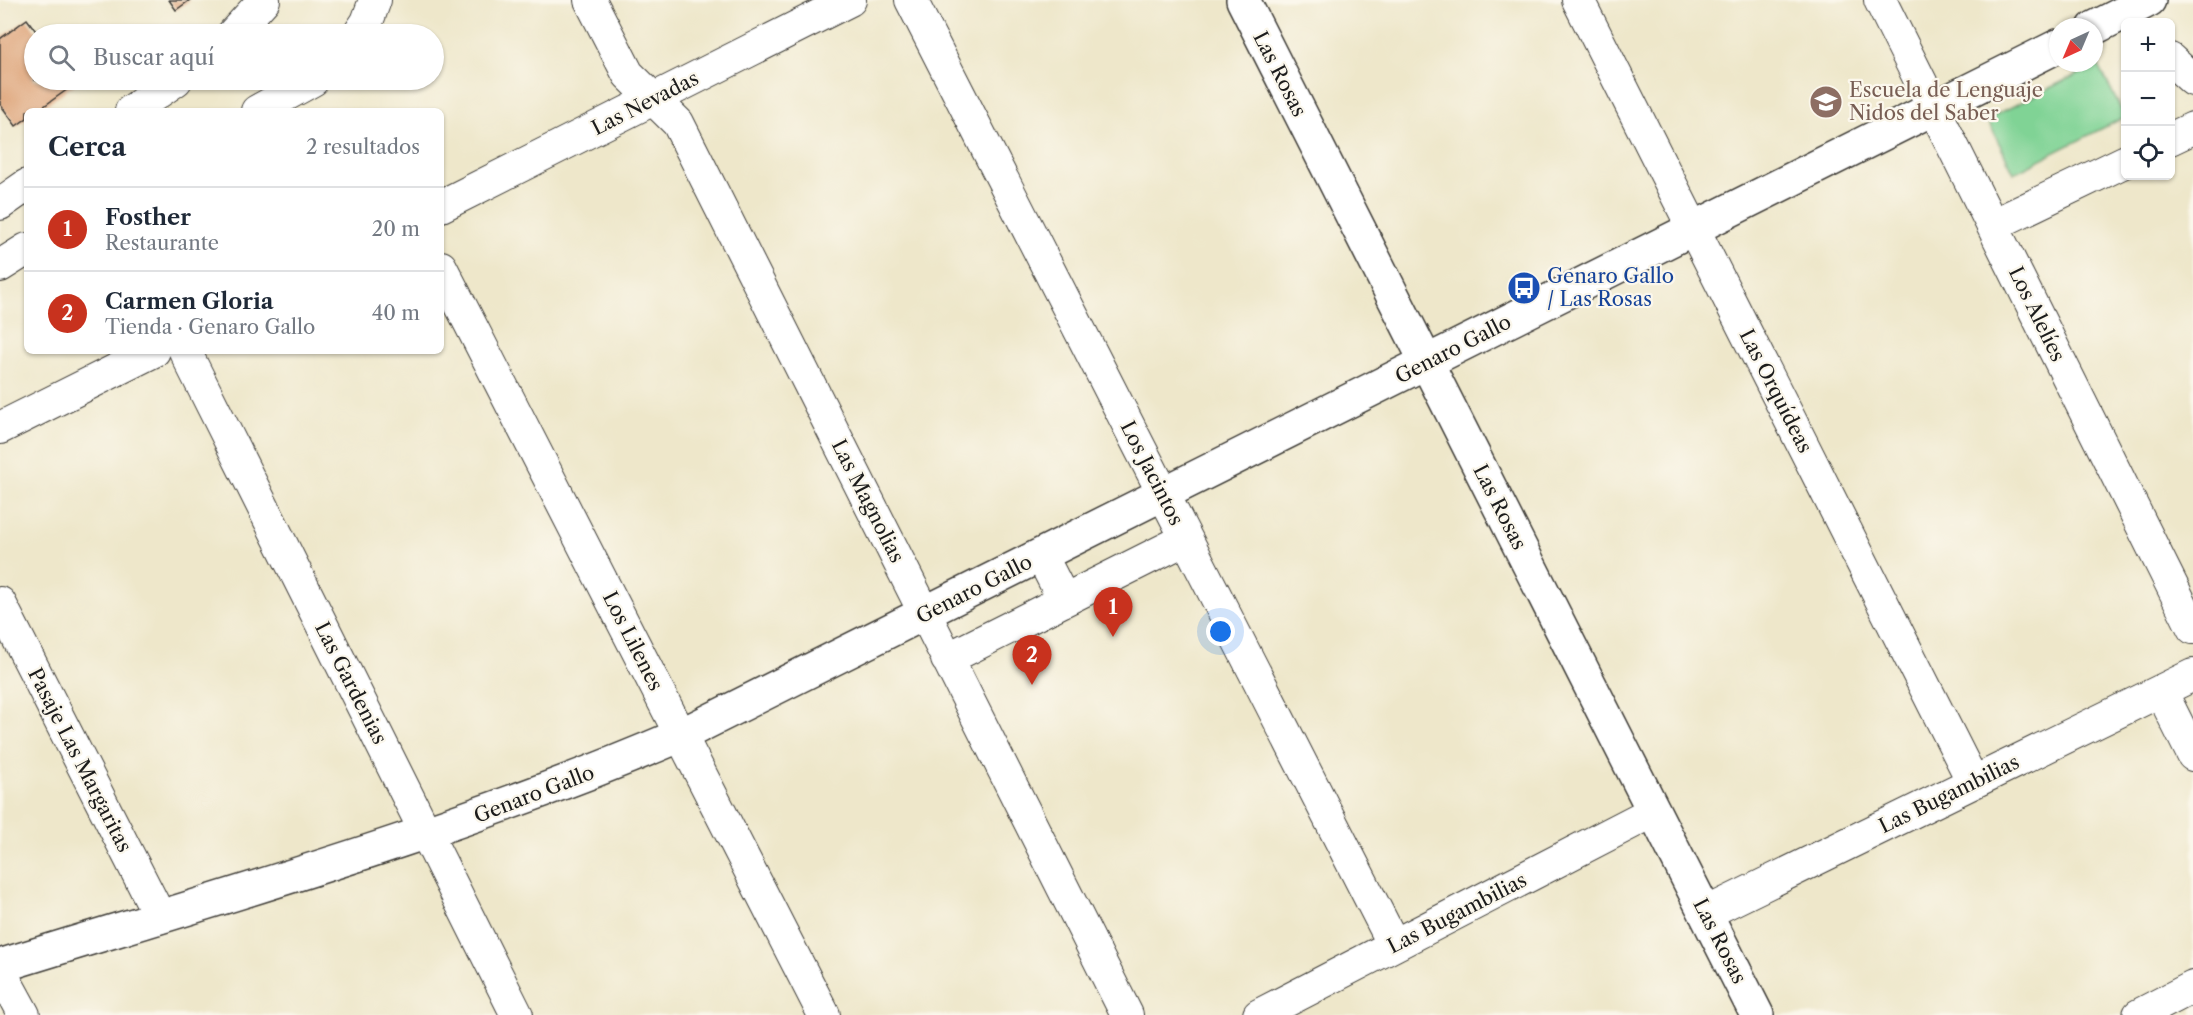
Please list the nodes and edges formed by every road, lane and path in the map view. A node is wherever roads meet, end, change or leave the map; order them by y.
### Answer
1 (264, 0) edge
2 (375, 0) edge
3 (590, 0) edge
4 (850, 0) edge
5 (911, 0) edge
6 (1243, 0) edge
7 (1578, 0) edge
8 (1880, 0) edge
9 (2128, 9) edge
10 (2103, 23) edge
11 (242, 24) edge
12 (366, 24) edge
13 (2049, 50) edge
14 (2175, 64) edge
15 (2193, 80) edge
16 (161, 90) edge
17 (295, 90) edge
18 (653, 99) junction
19 (135, 108) edge
20 (262, 108) edge
21 (1934, 108) junction
22 (2193, 128) edge
23 (2175, 137) edge
24 (2121, 163) edge
25 (24, 187) edge
26 (0, 204) edge
27 (444, 204) edge
28 (1993, 225) junction
29 (1694, 228) junction
30 (24, 251) edge
31 (0, 266) edge
32 (444, 273) edge
33 (148, 354) edge
34 (186, 354) edge
35 (1426, 362) junction
36 (0, 428) edge
37 (1163, 494) junction
38 (1186, 538) junction
39 (1041, 555) junction
40 (1064, 600) junction
41 (0, 603) edge
42 (924, 613) junction
43 (2193, 628) edge
44 (947, 659) junction
45 (2193, 675) edge
46 (2161, 691) junction
47 (681, 735) junction
48 (2193, 754) edge
49 (1973, 782) junction
50 (1654, 811) junction
51 (426, 833) junction
52 (1706, 913) junction
53 (160, 917) junction
54 (1394, 945) junction
55 (0, 966) edge
56 (0, 972) edge
57 (2193, 987) edge
58 (24, 1015) edge
59 (517, 1015) edge
60 (824, 1015) edge
61 (1127, 1015) edge
62 (1259, 1015) edge
63 (1757, 1015) edge
64 (2139, 1015) edge

1 - 11 street
2 - 12 street
3 - 18 street, Las Magnolias
4 - 18 street, Las Nevadas
5 - 37 street, Los Jacintos
6 - 35 street, Las Rosas
7 - 29 street, Las Orquídeas
8 - 21 street, Los Alelíes
9 - 10 street
13 - 21 street, Genaro Gallo
14 - 15 street
16 - 19 street
17 - 20 street
18 - 27 street, Las Nevadas
18 - 42 street, Las Magnolias
21 - 28 street, Los Alelíes
21 - 29 street, Genaro Gallo
22 - 23 street
24 - 28 street
25 - 26 street
28 - 43 street, Los Alelíes
29 - 35 street, Genaro Gallo
29 - 49 street, Las Orquídeas
30 - 31 street
32 - 47 street, Los Lilenes
33 - 36 street
34 - 51 street, Las Gardenias
35 - 37 street, Genaro Gallo
35 - 50 street, Las Rosas
37 - 38 street, Los Jacintos
37 - 39 street, Genaro Gallo
38 - 40 street
38 - 54 street, Los Jacintos
39 - 40 street, Genaro Gallo
39 - 42 street, Genaro Gallo
40 - 44 street
41 - 53 street, Pasaje Las Margaritas
42 - 44 street, Las Magnolias
42 - 47 street, Genaro Gallo
44 - 61 street, Las Magnolias
45 - 46 street, Las Bugambilias
46 - 48 street
46 - 49 street, Las Bugambilias
47 - 51 street, Genaro Gallo
47 - 60 street, Los Lilenes
49 - 52 street, Las Bugambilias
50 - 52 street, Las Rosas
50 - 54 street, Las Bugambilias
51 - 53 street, Genaro Gallo
51 - 59 street, Las Gardenias
52 - 63 street, Las Rosas
53 - 55 street, Genaro Gallo
54 - 62 street, Las Bugambilias
56 - 58 street
57 - 64 street

